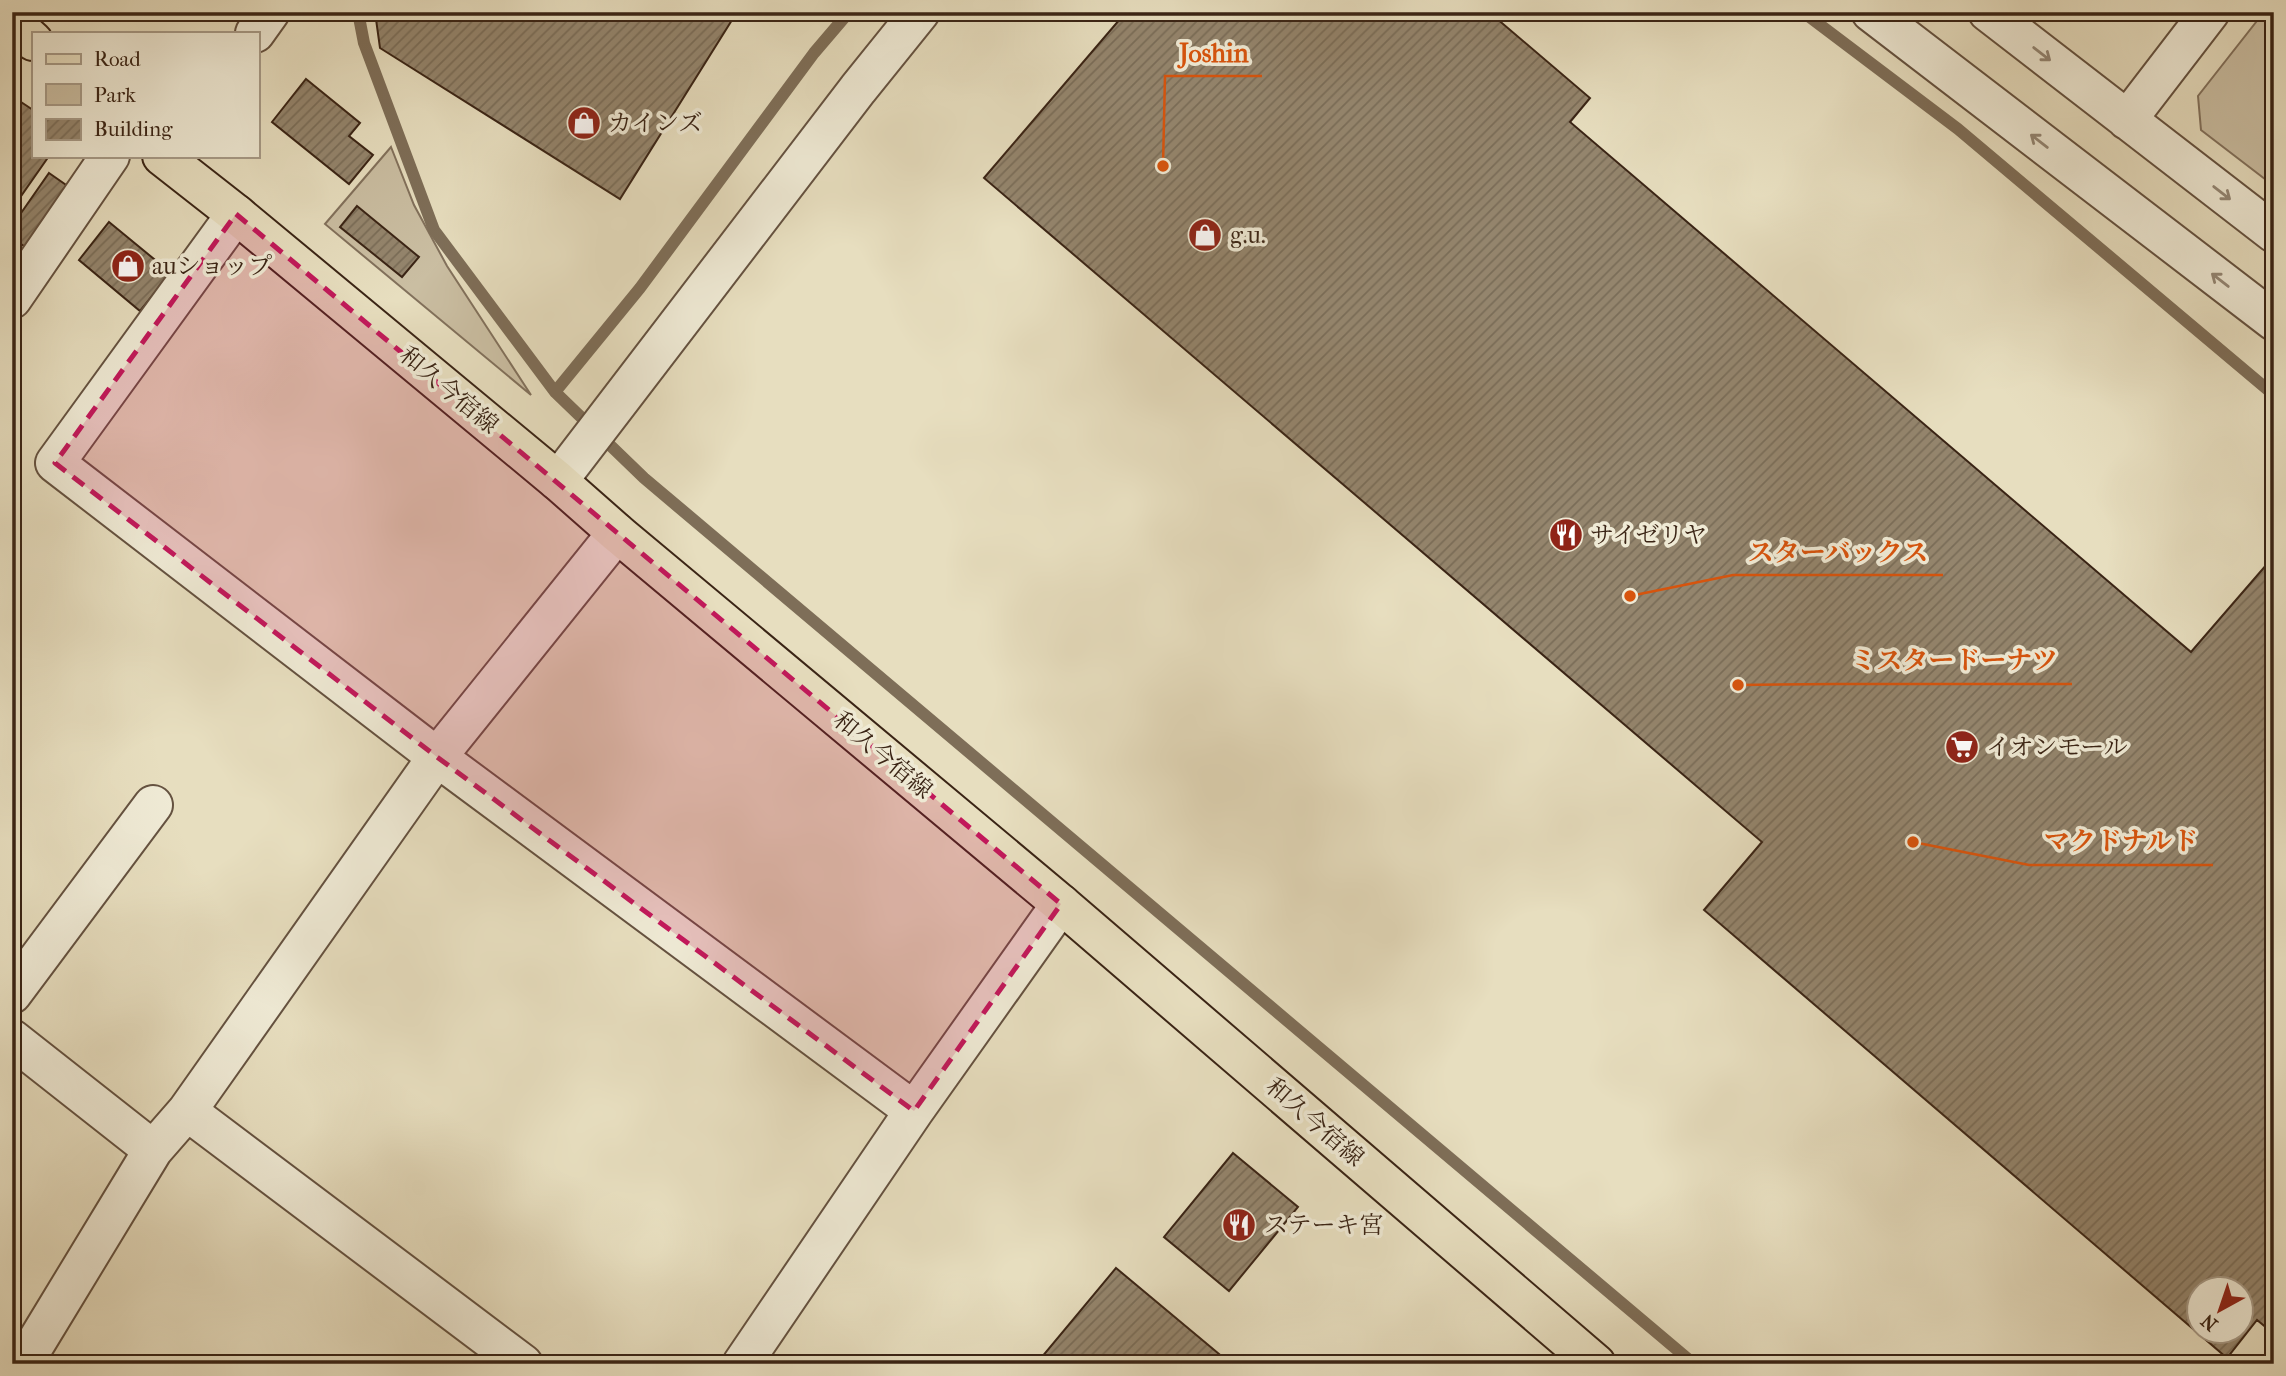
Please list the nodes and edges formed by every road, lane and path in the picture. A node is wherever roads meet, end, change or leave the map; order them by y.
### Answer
1 (270, 12) edge
2 (920, 12) edge
3 (1871, 12) edge
4 (1988, 12) edge
5 (2210, 12) edge
6 (12, 22) edge
7 (256, 32) edge
8 (32, 40) edge
9 (2127, 120) junction
10 (109, 158) edge
11 (166, 158) edge
12 (236, 214) junction
13 (2274, 233) edge
14 (12, 299) edge
15 (2274, 321) edge
16 (558, 481) junction
17 (617, 533) junction
18 (437, 757) junction
19 (153, 805) dead end
20 (1060, 904) junction
21 (12, 994) edge
22 (12, 1039) edge
23 (187, 1111) junction
24 (914, 1111) junction
25 (153, 1150) junction
26 (23, 1364) edge
27 (523, 1364) edge
28 (742, 1364) edge
29 (1596, 1364) edge

1 - 7 street
2 - 16 street
15 -> 3 street
4 -> 9 street
5 - 9 street
6 - 8 main road
9 -> 13 street
10 - 14 street
11 - 12 main road, 和久今宿線
12 - 16 main road, 和久今宿線
12 - 18 street
16 - 17 main road, 和久今宿線
17 - 18 street
17 - 20 main road, 和久今宿線
18 - 23 street
18 - 24 street
19 - 21 street
20 - 24 street
20 - 29 main road, 和久今宿線
22 - 25 street
23 - 25 street
23 - 27 street
24 - 28 street
25 - 26 street

